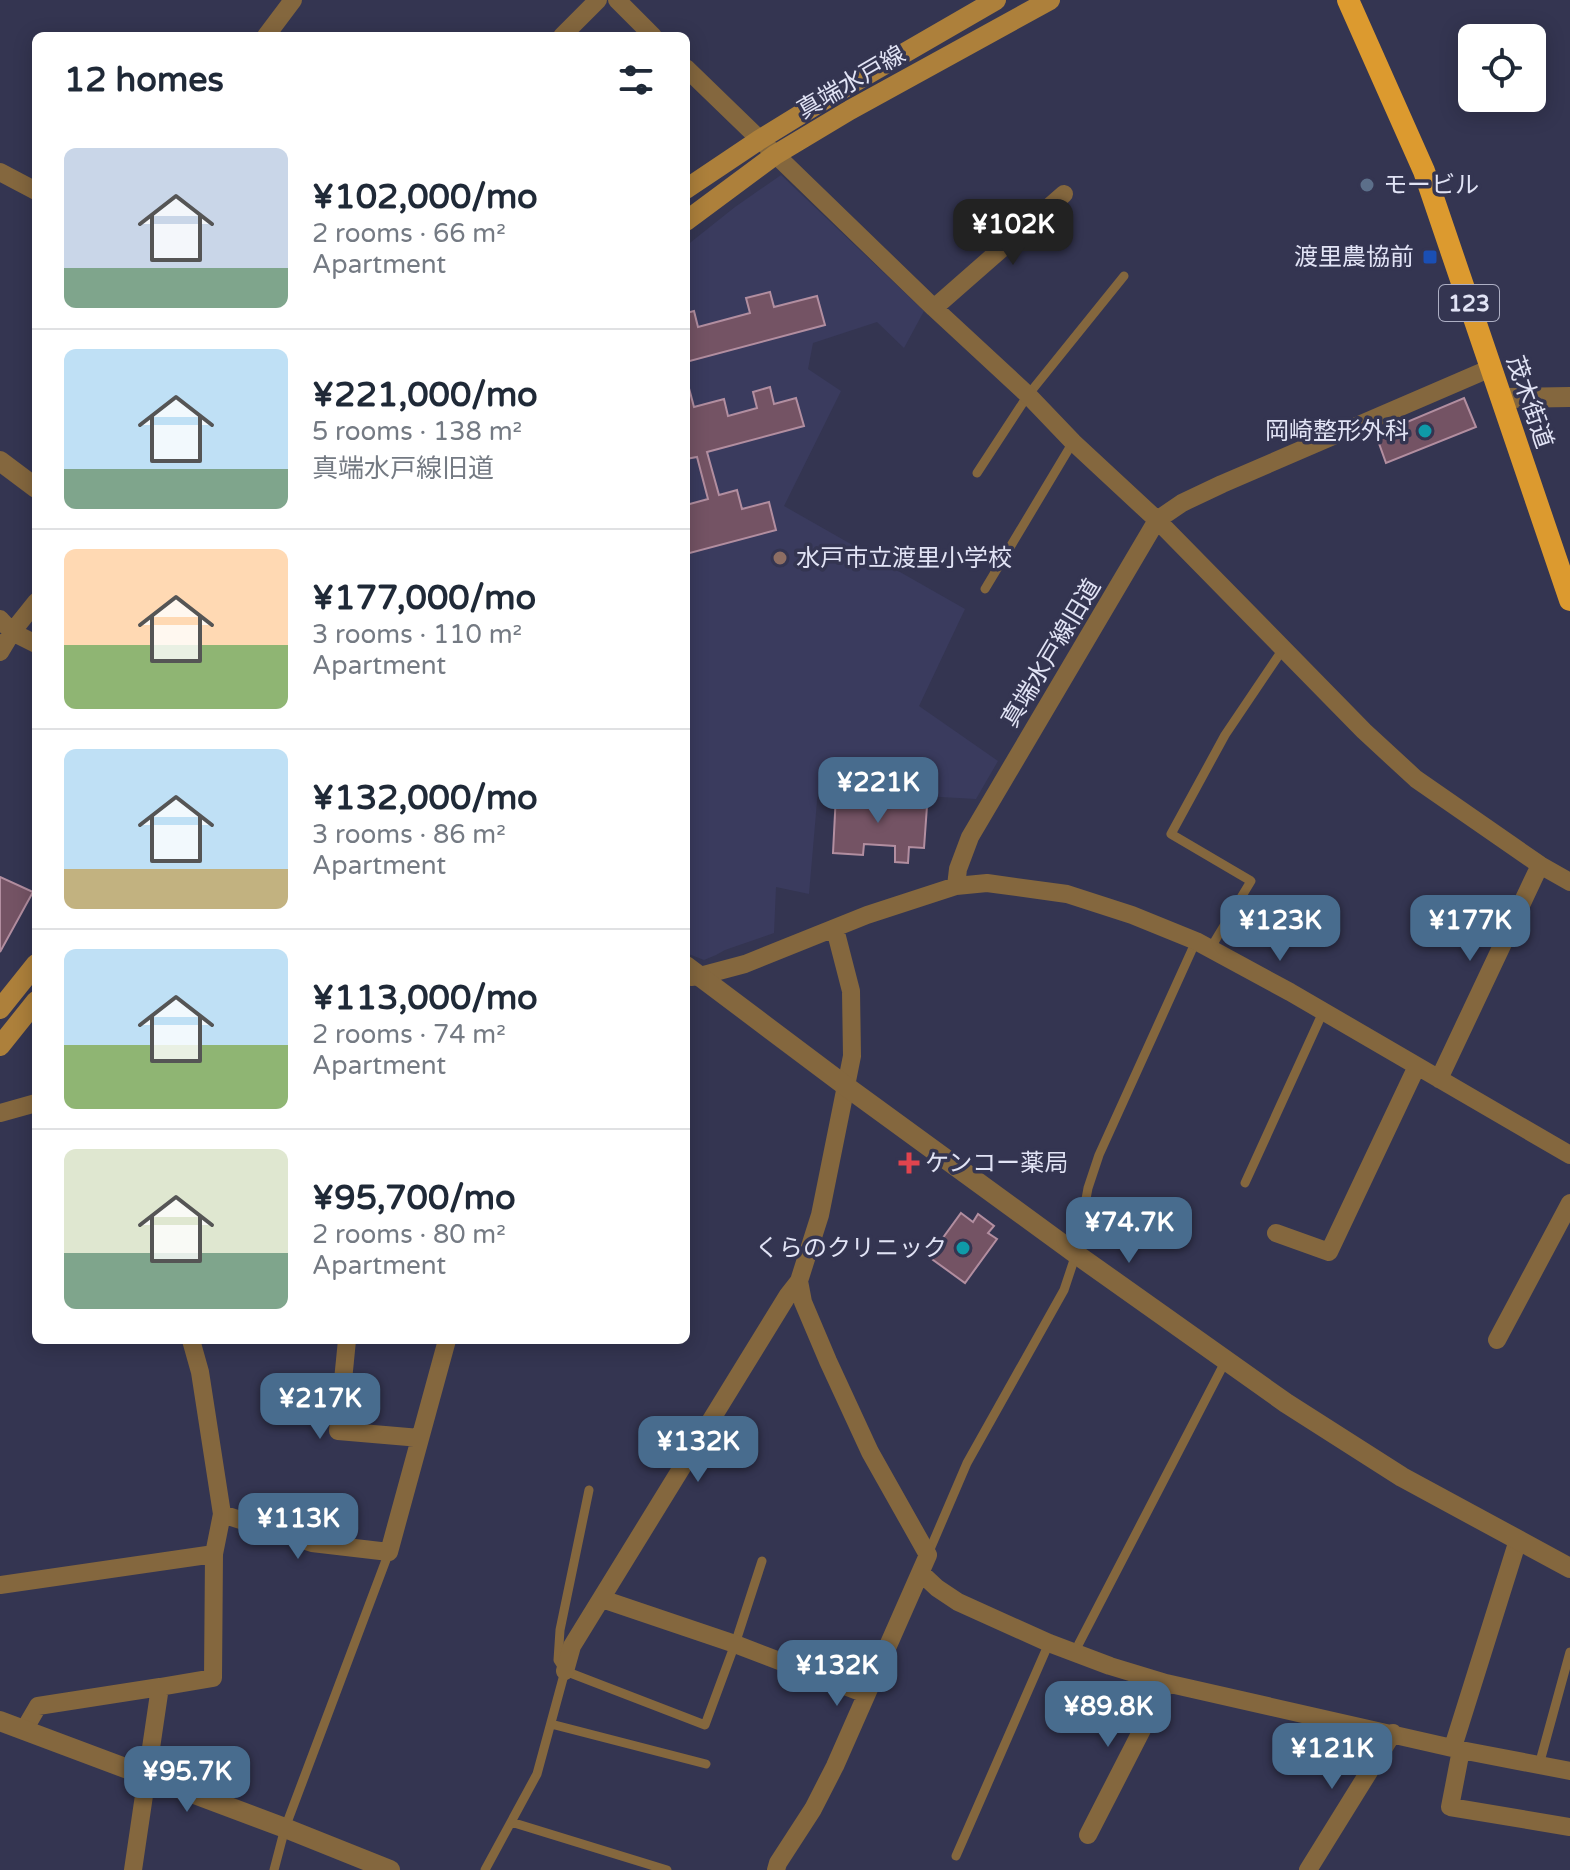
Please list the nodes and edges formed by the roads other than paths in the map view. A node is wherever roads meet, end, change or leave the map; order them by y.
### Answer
1 (293, 0) edge
2 (598, 0) edge
3 (617, 0) edge
4 (996, 0) edge
5 (1050, 0) edge
6 (1348, 0) edge
7 (269, 32) edge
8 (566, 32) edge
9 (649, 32) edge
10 (690, 72) edge
11 (759, 140) junction
12 (775, 155) junction
13 (0, 172) edge
14 (690, 186) edge
15 (32, 189) edge
16 (1064, 194) dead end
17 (690, 218) edge
18 (1124, 276) dead end
19 (934, 308) junction
20 (1491, 368) junction
21 (1028, 395) junction
22 (1570, 397) edge
23 (1501, 398) junction
24 (1073, 442) junction
25 (0, 461) edge
26 (977, 473) dead end
27 (32, 485) edge
28 (1157, 520) junction
29 (985, 589) dead end
30 (1570, 600) edge
31 (32, 605) edge
32 (6, 625) edge
33 (32, 641) edge
34 (1283, 649) junction
35 (0, 652) edge
36 (1540, 865) junction
37 (1570, 882) edge
38 (956, 886) junction
39 (835, 929) junction
40 (1203, 945) junction
41 (32, 969) edge
42 (691, 973) edge
43 (32, 1006) edge
44 (0, 1009) edge
45 (1323, 1012) junction
46 (0, 1046) edge
47 (1417, 1066) junction
48 (1439, 1079) junction
49 (847, 1087) junction
50 (32, 1104) edge
51 (0, 1113) edge
52 (1570, 1155) edge
53 (1245, 1183) dead end
54 (1570, 1203) edge
55 (1276, 1233) dead end
56 (1076, 1254) junction
57 (799, 1281) junction
58 (1497, 1340) dead end
59 (192, 1344) edge
60 (347, 1344) edge
61 (446, 1344) edge
62 (1226, 1360) junction
63 (420, 1438) junction
64 (589, 1490) dead end
65 (222, 1514) junction
66 (1518, 1540) junction
67 (389, 1552) junction
68 (214, 1554) junction
69 (928, 1555) junction
70 (762, 1561) dead end
71 (1570, 1568) edge
72 (921, 1573) junction
73 (0, 1585) edge
74 (602, 1599) junction
75 (1049, 1643) junction
76 (735, 1644) junction
77 (1570, 1652) edge
78 (1074, 1653) junction
79 (565, 1671) junction
80 (1166, 1683) junction
81 (160, 1687) junction
82 (866, 1694) junction
83 (0, 1721) edge
84 (551, 1724) junction
85 (24, 1730) junction
86 (1393, 1733) junction
87 (1457, 1748) junction
88 (706, 1764) dead end
89 (1539, 1765) junction
90 (1570, 1771) edge
91 (146, 1775) junction
92 (511, 1822) junction
93 (1570, 1827) edge
94 (285, 1828) junction
95 (1088, 1835) dead end
96 (956, 1856) dead end
97 (133, 1870) edge
98 (274, 1870) edge
99 (390, 1870) edge
100 (485, 1870) edge
101 (667, 1870) edge
102 (776, 1870) edge
103 (1308, 1870) edge

1 - 7 street
2 - 8 street
3 - 9 street
4 - 11 main road, 真端水戸線
5 - 12 main road, 真端水戸線
6 - 20 highway, 茂木街道 / 123
10 - 11 street
11 - 12 street
11 - 14 main road, 真端水戸線
12 - 17 main road, 真端水戸線
12 - 19 street
13 - 15 street
16 - 19 street
18 - 21 lane
19 - 21 street
20 - 23 highway, 茂木街道 / 123
20 - 28 street, 真端水戸線旧道
21 - 24 street
21 - 26 lane
22 - 23 street
23 - 30 highway, 茂木街道 / 123
24 - 28 street
24 - 29 lane
25 - 27 street
28 - 34 street
28 - 38 street, 真端水戸線旧道
31 - 32 street
32 - 33 street
32 - 35 street
34 - 36 street
34 - 40 lane
36 - 37 street
36 - 48 street
38 - 39 street
38 - 40 street
39 - 42 street
39 - 49 street
40 - 45 street
40 - 56 lane
41 - 44 main road
42 - 49 street
43 - 46 main road
45 - 47 street
45 - 53 lane
47 - 48 street
47 - 55 street
48 - 52 street
49 - 56 street
49 - 57 street
50 - 51 street
54 - 58 street
56 - 62 street
56 - 69 lane
57 - 69 street
57 - 74 street
59 - 65 street
60 - 63 street
61 - 63 street
62 - 66 street
62 - 78 lane
63 - 67 street
64 - 79 lane
65 - 67 street
65 - 68 street
66 - 71 street
66 - 87 street
67 - 94 lane
68 - 73 street
68 - 81 street
69 - 72 street
70 - 76 lane
72 - 75 street
72 - 82 street
74 - 76 street
74 - 79 street
75 - 78 street
75 - 96 lane
76 - 79 lane
76 - 82 street
77 - 89 lane
78 - 80 street
79 - 84 lane
80 - 86 street
80 - 95 street
81 - 85 street
81 - 91 street
82 - 102 street
83 - 85 street
84 - 88 lane
84 - 92 lane
85 - 91 street
86 - 87 street
86 - 103 street
87 - 89 street
87 - 93 street
89 - 90 street
91 - 94 street
91 - 97 street
92 - 100 lane
92 - 101 lane
94 - 98 lane
94 - 99 street

